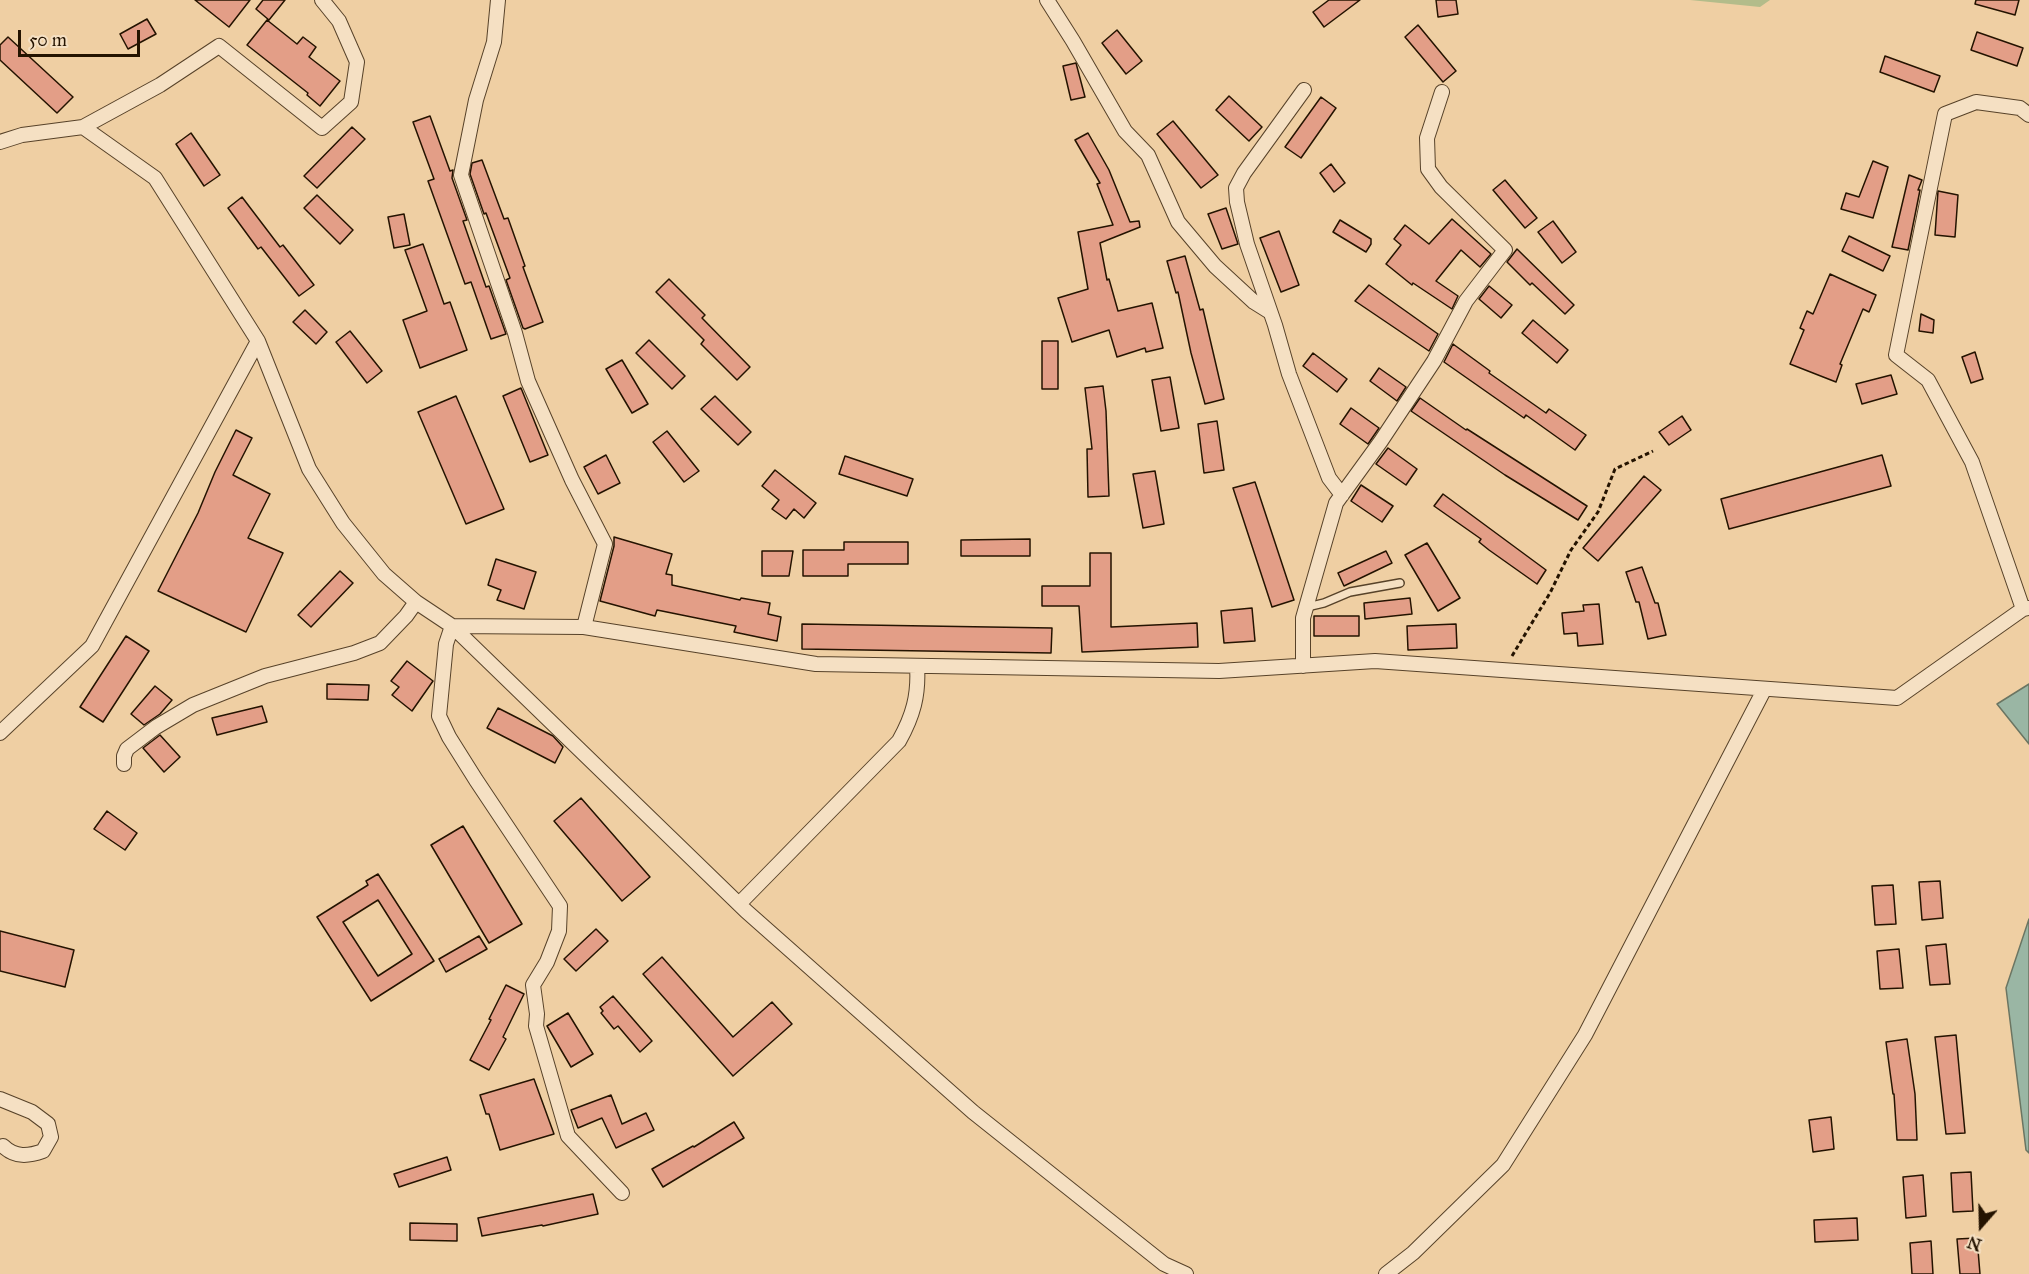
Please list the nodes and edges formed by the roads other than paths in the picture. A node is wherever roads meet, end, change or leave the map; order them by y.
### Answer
1 (322, 0) edge
2 (498, 0) edge
3 (1047, 0) edge
4 (1304, 90) dead end
5 (1442, 92) dead end
6 (2029, 115) edge
7 (83, 127) junction
8 (0, 142) edge
9 (1270, 312) junction
10 (258, 341) junction
11 (1342, 495) junction
12 (1400, 583) dead end
13 (416, 602) junction
14 (1306, 607) junction
15 (2026, 608) edge
16 (452, 626) junction
17 (584, 627) junction
18 (917, 666) junction
19 (1303, 666) junction
20 (1764, 690) junction
21 (0, 733) edge
22 (124, 764) dead end
23 (739, 904) junction
24 (0, 1099) edge
25 (3, 1146) dead end
26 (622, 1193) dead end
27 (1186, 1274) edge
28 (1386, 1274) edge

1 - 7 street
2 - 17 street
3 - 9 street
4 - 9 street
5 - 11 street
6 - 15 street
7 - 8 street
7 - 10 street
9 - 11 street
10 - 13 street
10 - 21 street
11 - 14 street
12 - 14 lane
13 - 16 street
13 - 22 street
14 - 19 street
15 - 20 street
16 - 17 street
16 - 23 street
16 - 26 street
17 - 18 street
18 - 19 street
18 - 23 street
19 - 20 street
20 - 28 street
23 - 27 street
24 - 25 street

